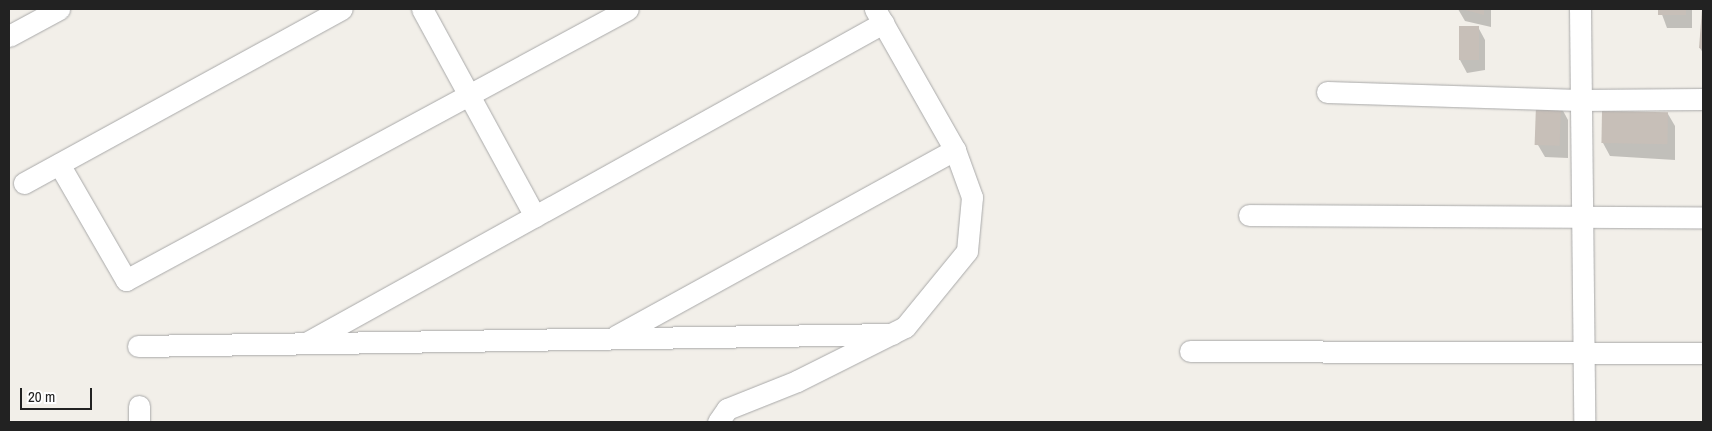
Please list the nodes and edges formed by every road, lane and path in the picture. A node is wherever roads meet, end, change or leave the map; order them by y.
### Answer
1 (59, 9) edge
2 (342, 9) edge
3 (422, 9) edge
4 (628, 9) edge
5 (1580, 9) edge
6 (879, 16) edge
7 (9, 36) edge
8 (1327, 92) dead end
9 (469, 95) junction
10 (1703, 99) edge
11 (1579, 100) junction
12 (955, 150) junction
13 (59, 164) junction
14 (24, 183) dead end
15 (1249, 215) dead end
16 (534, 216) junction
17 (1703, 217) edge
18 (1580, 219) junction
19 (892, 334) junction
20 (612, 338) junction
21 (306, 343) junction
22 (138, 346) dead end
23 (1190, 351) dead end
24 (1584, 353) junction
25 (1703, 353) edge
26 (718, 422) edge
27 (1584, 422) edge

1 - 7 street
2 - 13 street
3 - 9 street
4 - 9 street
5 - 11 street
6 - 12 street
6 - 16 street
8 - 11 street
9 - 13 street
9 - 16 street
10 - 11 street
11 - 18 street
12 - 19 street
12 - 20 street
13 - 14 street
15 - 18 street
16 - 21 street
17 - 18 street
18 - 24 street
19 - 20 street
19 - 26 street
20 - 21 street
21 - 22 street
23 - 24 street
24 - 25 street
24 - 27 street

